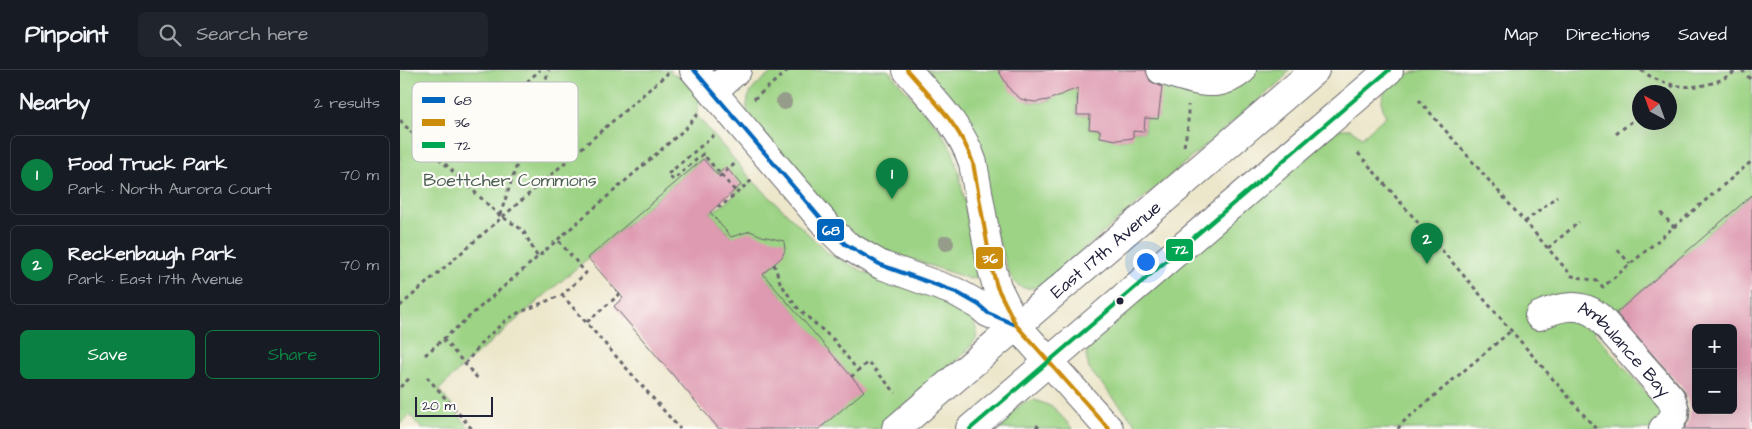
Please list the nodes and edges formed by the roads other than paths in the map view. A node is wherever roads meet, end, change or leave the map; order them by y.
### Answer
1 (737, 70) edge
2 (907, 70) edge
3 (1242, 70) edge
4 (1315, 70) edge
5 (1389, 70) edge
6 (682, 71) edge
7 (1173, 74) edge
8 (713, 91) junction
9 (1539, 316) dead end
10 (1016, 325) junction
11 (1049, 362) junction
12 (896, 429) edge
13 (970, 429) edge
14 (1109, 429) edge
15 (1663, 429) edge

1 - 8 street
2 - 10 street
3 - 7 street
4 - 10 street, East 17th Avenue
5 - 11 street
6 - 8 street
8 - 10 street
9 - 15 street, Ambulance Bay
10 - 11 street
10 - 12 street, East 17th Avenue
11 - 13 street
11 - 14 street

